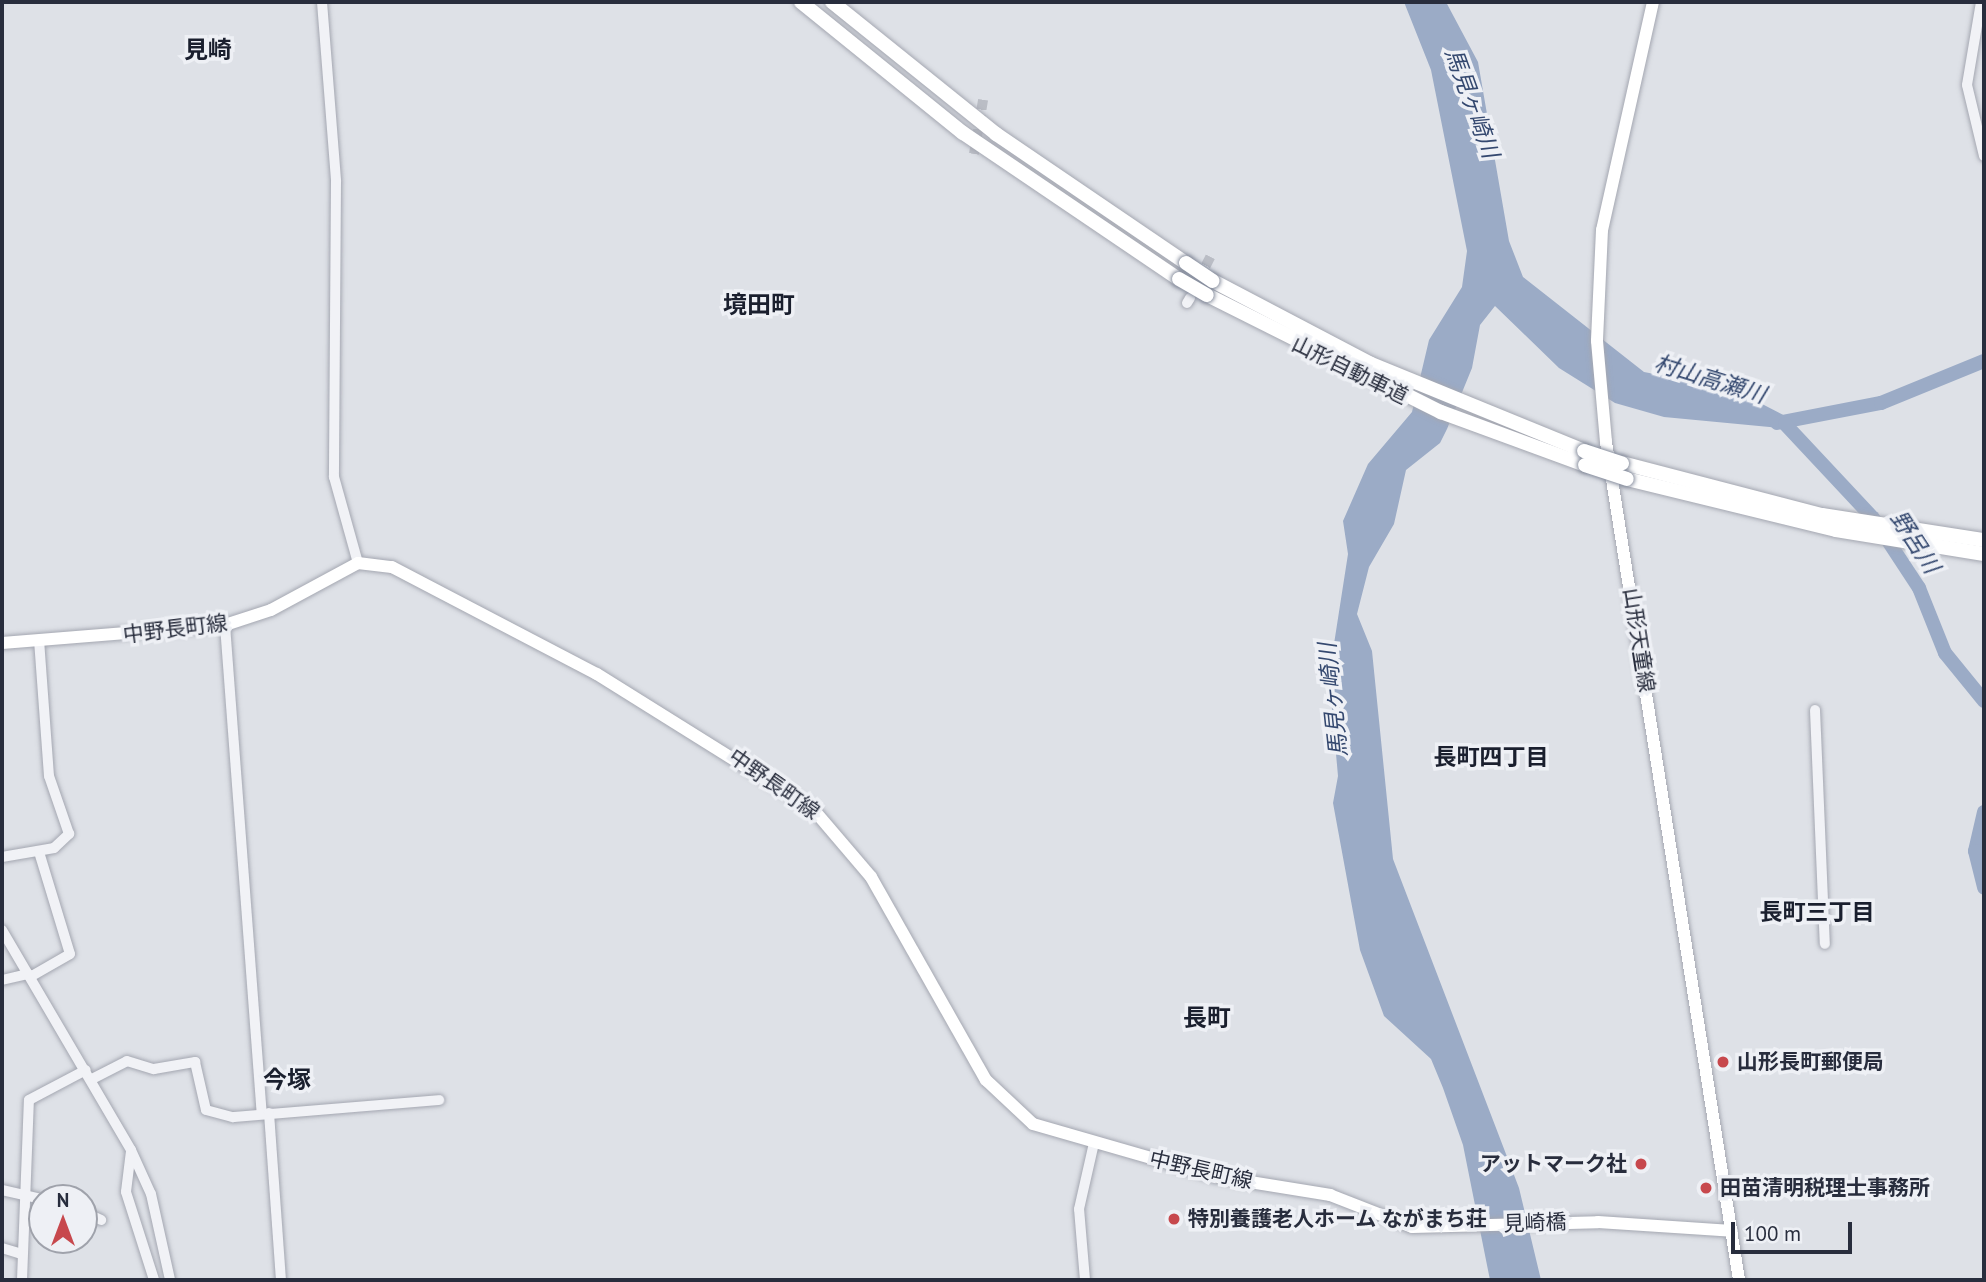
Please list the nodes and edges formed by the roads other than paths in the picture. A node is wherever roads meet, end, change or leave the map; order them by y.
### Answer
1 (323, 2) edge
2 (801, 2) edge
3 (832, 2) edge
4 (1653, 2) edge
5 (1981, 2) edge
6 (1984, 156) edge
7 (1585, 458) junction
8 (1984, 540) edge
9 (1984, 554) edge
10 (358, 563) junction
11 (225, 625) junction
12 (39, 640) junction
13 (2, 643) edge
14 (1815, 710) dead end
15 (39, 852) junction
16 (2, 857) edge
17 (2, 930) edge
18 (1825, 944) dead end
19 (29, 975) junction
20 (2, 980) edge
21 (89, 1074) junction
22 (439, 1100) dead end
23 (265, 1113) junction
24 (1094, 1143) junction
25 (131, 1150) junction
26 (2, 1189) edge
27 (25, 1196) junction
28 (28, 1197) edge
29 (98, 1219) edge
30 (101, 1220) dead end
31 (1430, 1227) joint
32 (1732, 1231) junction
33 (2, 1248) edge
34 (22, 1254) junction
35 (22, 1280) edge
36 (154, 1280) edge
37 (170, 1280) edge
38 (281, 1280) edge
39 (1085, 1280) edge
40 (1739, 1280) edge

1 - 10 street
2 - 7 highway, 山形自動車道, bridge
3 - 7 highway, 山形自動車道, bridge
4 - 32 main road, 山形天童線
5 - 6 street
7 - 8 highway, 山形自動車道, bridge
7 - 9 highway, 山形自動車道, bridge
10 - 11 main road, 中野長町線
10 - 24 main road, 中野長町線
11 - 12 main road, 中野長町線
11 - 23 street
12 - 13 main road, 中野長町線
12 - 15 street
14 - 18 street
15 - 16 street
15 - 19 street
17 - 19 street
19 - 20 street
19 - 21 street
21 - 23 street
21 - 25 street
21 - 27 street
22 - 23 street
23 - 38 street
24 - 31 main road, 中野長町線
24 - 39 street
25 - 36 street
25 - 37 street
26 - 27 street
27 - 28 street
27 - 34 street
29 - 30 street
31 - 32 main road, 見崎橋
32 - 40 main road, 山形天童線
33 - 34 street
34 - 35 street

